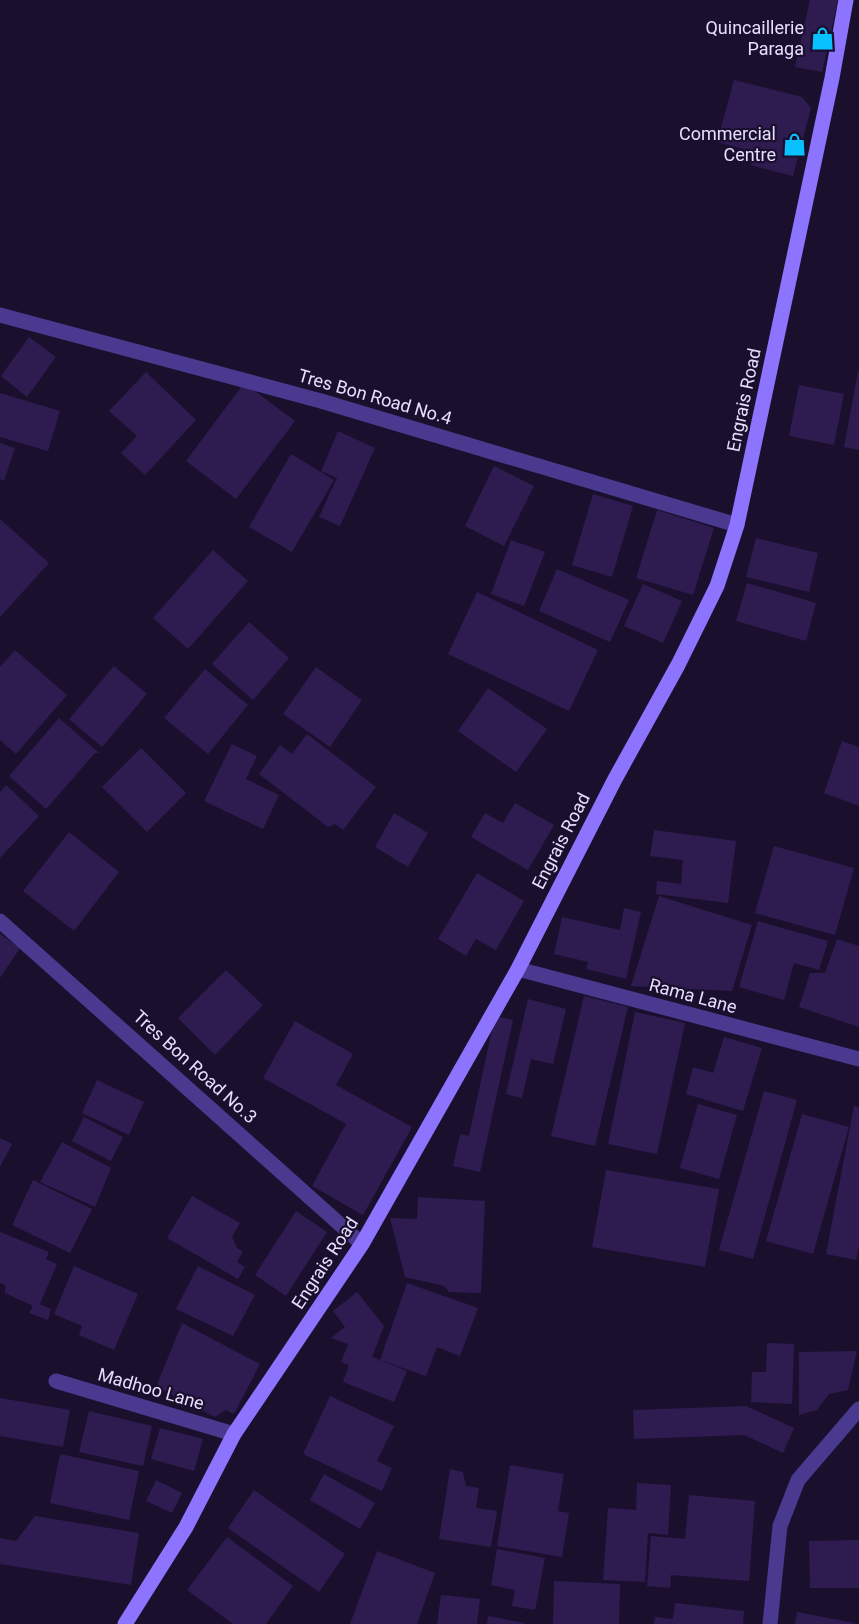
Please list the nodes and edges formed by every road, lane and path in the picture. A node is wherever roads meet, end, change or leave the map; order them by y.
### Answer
1 (846, 0) edge
2 (0, 315) edge
3 (737, 525) junction
4 (0, 921) edge
5 (518, 969) junction
6 (859, 1059) edge
7 (362, 1244) junction
8 (56, 1381) dead end
9 (859, 1409) edge
10 (234, 1434) junction
11 (125, 1624) edge
12 (770, 1624) edge

1 - 3 street, Engrais Road
2 - 3 street, Tres Bon Road No.4
3 - 5 street, Engrais Road
4 - 7 street, Tres Bon Road No.3
5 - 6 street, Rama Lane
5 - 7 street, Engrais Road
7 - 10 street, Engrais Road
8 - 10 street, Madhoo Lane
9 - 12 street
10 - 11 street, Engrais Road

